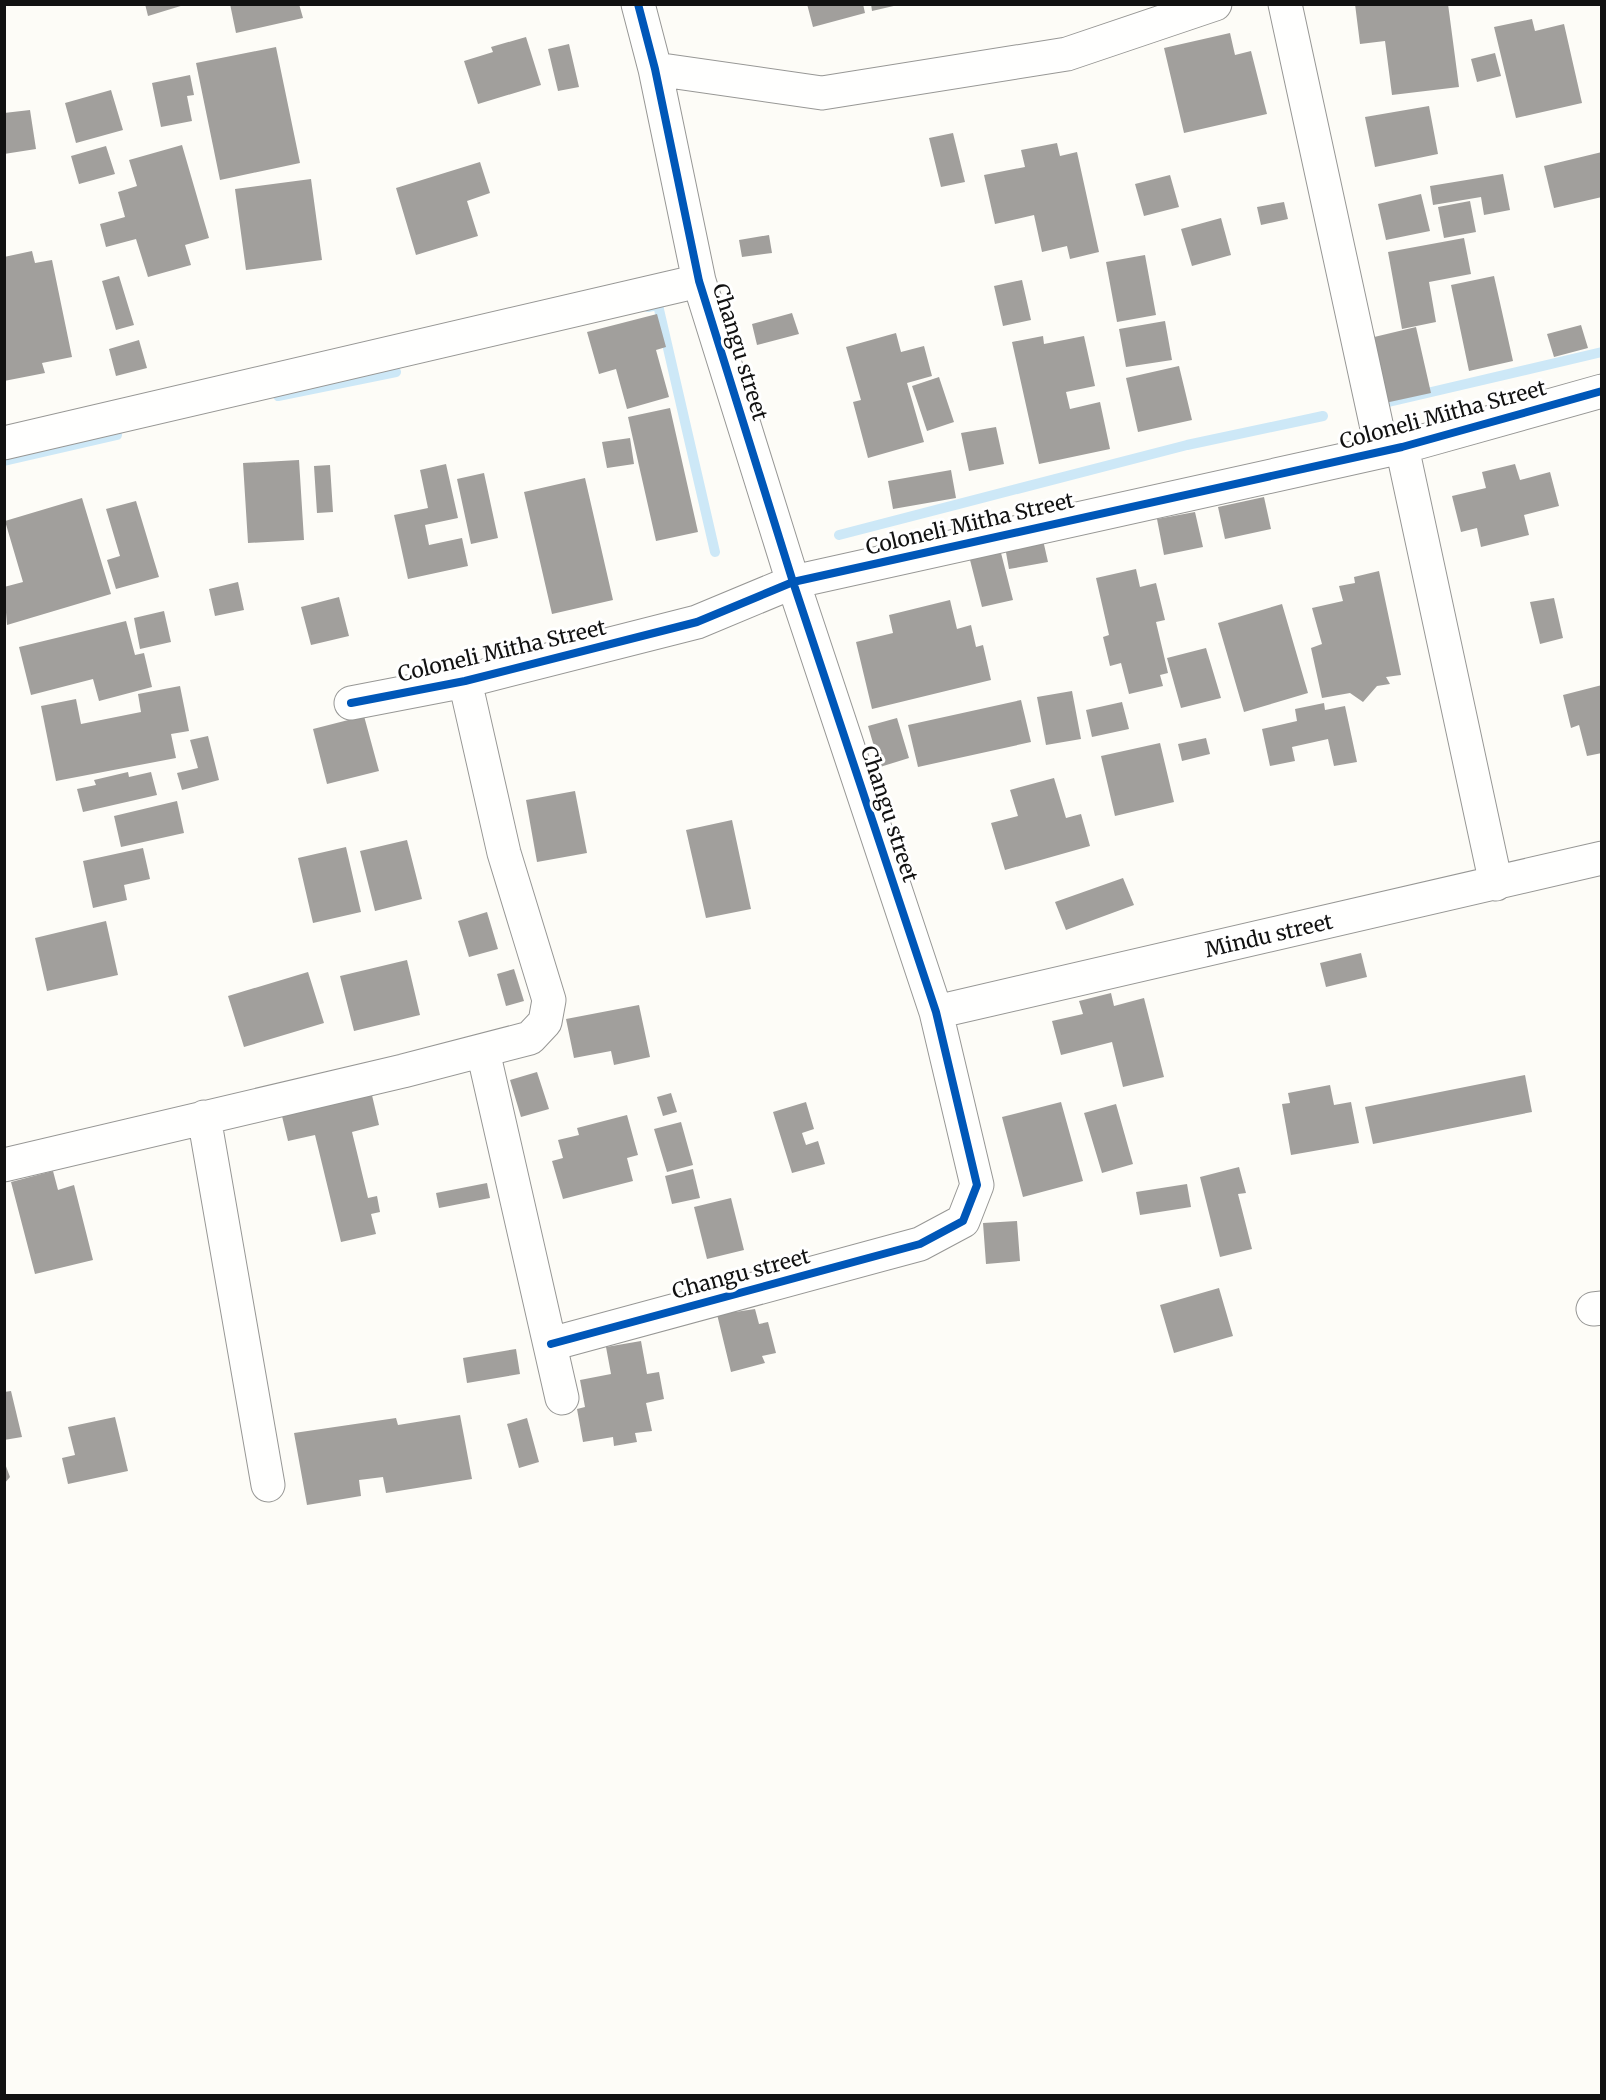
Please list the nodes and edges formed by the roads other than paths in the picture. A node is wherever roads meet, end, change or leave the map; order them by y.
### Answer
1 (638, 4) edge
2 (1215, 4) edge
3 (1285, 4) edge
4 (655, 69) junction
5 (699, 281) junction
6 (1602, 391) edge
7 (4, 443) edge
8 (1392, 449) junction
9 (793, 582) junction
10 (465, 681) junction
11 (351, 703) dead end
12 (1602, 858) edge
13 (1496, 884) junction
14 (936, 1012) junction
15 (483, 1051) junction
16 (204, 1117) junction
17 (4, 1165) edge
18 (551, 1344) junction
19 (562, 1398) dead end
20 (268, 1485) dead end

1 - 4 street, Changu street
2 - 4 street
3 - 8 street
4 - 5 street, Changu street
5 - 7 street
5 - 9 street, Changu street
6 - 8 street, Coloneli Mitha Street
8 - 9 street, Coloneli Mitha Street
8 - 13 street
9 - 10 street, Coloneli Mitha Street
9 - 14 street, Changu street
10 - 11 street, Coloneli Mitha Street
10 - 15 street
12 - 13 street, Mindu street
13 - 14 street, Mindu street
14 - 18 street, Changu street
15 - 16 street
15 - 18 street
16 - 17 street
16 - 20 street
18 - 19 street

